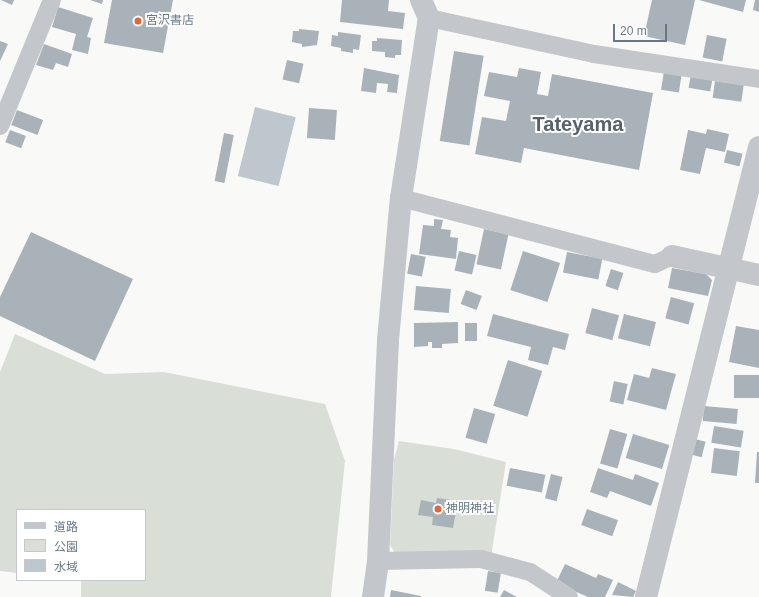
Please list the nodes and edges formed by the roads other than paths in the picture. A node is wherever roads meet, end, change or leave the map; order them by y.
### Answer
1 (52, 0) edge
2 (425, 9) edge
3 (759, 79) edge
4 (0, 126) edge
5 (759, 147) edge
6 (401, 198) junction
7 (672, 256) joint
8 (728, 266) junction
9 (759, 275) edge
10 (378, 561) junction
11 (373, 597) edge
12 (569, 597) edge
13 (646, 597) edge

1 - 4 street
2 - 3 street
2 - 6 street
5 - 8 street
6 - 7 street
6 - 10 street
7 - 8 street
8 - 9 street
8 - 13 street
10 - 11 street
10 - 12 street

